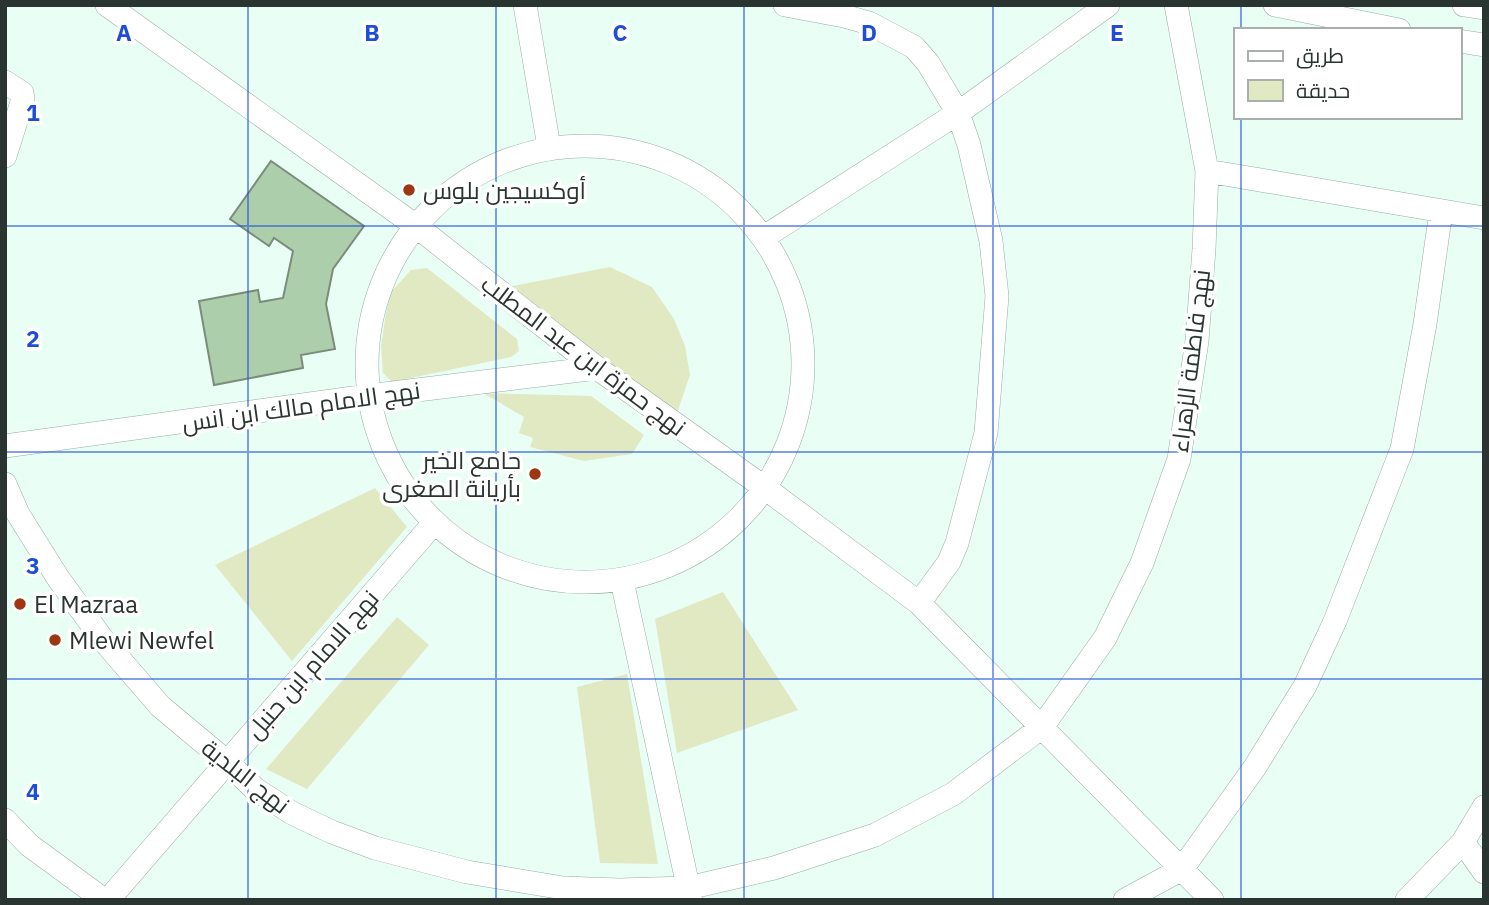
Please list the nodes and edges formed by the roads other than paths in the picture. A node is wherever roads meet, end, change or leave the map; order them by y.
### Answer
1 (107, 5) edge
2 (524, 5) edge
3 (785, 5) edge
4 (1108, 5) edge
5 (1176, 5) edge
6 (1464, 5) edge
7 (1286, 6) edge
8 (1484, 8) edge
9 (1316, 9) edge
10 (1391, 28) edge
11 (1461, 41) edge
12 (1484, 46) edge
13 (5, 82) edge
14 (958, 113) junction
15 (549, 146) junction
16 (5, 156) edge
17 (1207, 172) junction
18 (1441, 211) junction
19 (1484, 218) edge
20 (416, 226) junction
21 (764, 237) junction
22 (597, 368) junction
23 (368, 396) junction
24 (5, 446) edge
25 (5, 484) edge
26 (765, 488) junction
27 (434, 523) junction
28 (622, 581) junction
29 (919, 603) junction
30 (1042, 727) junction
31 (227, 762) junction
32 (1484, 807) edge
33 (5, 820) edge
34 (1463, 842) junction
35 (1182, 869) junction
36 (1484, 872) edge
37 (690, 894) edge
38 (106, 900) edge
39 (1125, 900) edge
40 (1212, 900) edge
41 (1407, 900) edge

1 - 20 street, نهج حمزة ابن عبد المطلب
2 - 15 street
3 - 14 street
4 - 14 street
5 - 17 street, نهج فاطمة الزهراء
6 - 8 street
7 - 9 street
9 - 10 street
11 - 12 street
13 - 16 street
14 - 21 street
14 - 29 street
15 - 20 street
15 - 21 street
17 - 18 street
17 - 30 street, نهج فاطمة الزهراء
18 - 19 street
18 - 35 street
20 - 22 street, نهج حمزة ابن عبد المطلب
20 - 23 street
21 - 26 street
22 - 23 street, نهج الامام مالك ابن انس
22 - 26 street, نهج حمزة ابن عبد المطلب
23 - 24 street, نهج الامام مالك ابن انس
23 - 27 street
25 - 31 street, نهج البلدية
26 - 28 street
26 - 29 street, نهج حمزة ابن عبد المطلب
27 - 28 street
27 - 31 street, نهج الامام ابن حنبل
28 - 37 street
29 - 30 street, نهج حمزة ابن عبد المطلب
30 - 35 street, نهج حمزة ابن عبد المطلب
30 - 37 street, نهج فاطمة الزهراء
31 - 37 street, نهج البلدية
31 - 38 street, نهج الامام ابن حنبل
32 - 34 street
33 - 38 street
34 - 36 street
34 - 41 street
35 - 39 street
35 - 40 street, نهج حمزة ابن عبد المطلب

